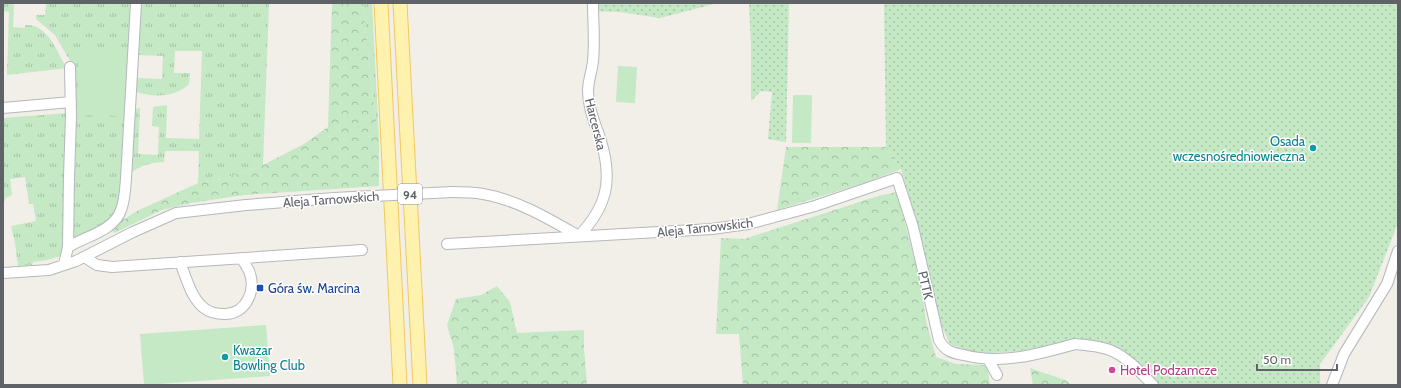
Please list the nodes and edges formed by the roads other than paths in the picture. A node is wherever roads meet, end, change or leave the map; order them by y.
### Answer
1 (136, 3) edge
2 (381, 3) edge
3 (400, 3) edge
4 (593, 3) edge
5 (70, 66) dead end
6 (71, 102) junction
7 (3, 108) edge
8 (896, 178) joint
9 (579, 236) junction
10 (447, 244) dead end
11 (68, 247) junction
12 (362, 250) dead end
13 (1398, 251) edge
14 (84, 257) junction
15 (242, 258) junction
16 (180, 262) junction
17 (64, 264) junction
18 (3, 273) edge
19 (988, 359) junction
20 (997, 376) dead end
21 (400, 385) edge
22 (420, 385) edge
23 (1153, 385) edge
24 (1332, 385) edge

1 - 11 street
2 - 21 main road, 94
3 - 22 main road, 94
4 - 9 street, Harcerska
5 - 6 street
6 - 7 street
6 - 11 street
8 - 9 street, Aleja Tarnowskich
8 - 19 street, PTTK
9 - 10 street, Aleja Tarnowskich
9 - 14 street, Aleja Tarnowskich, bridge
11 - 17 street
12 - 15 street
13 - 24 street
14 - 16 street
14 - 17 street, Aleja Tarnowskich
15 - 16 street
15 - 16 street
17 - 18 street, Aleja Tarnowskich
19 - 20 street
19 - 23 street, PTTK

